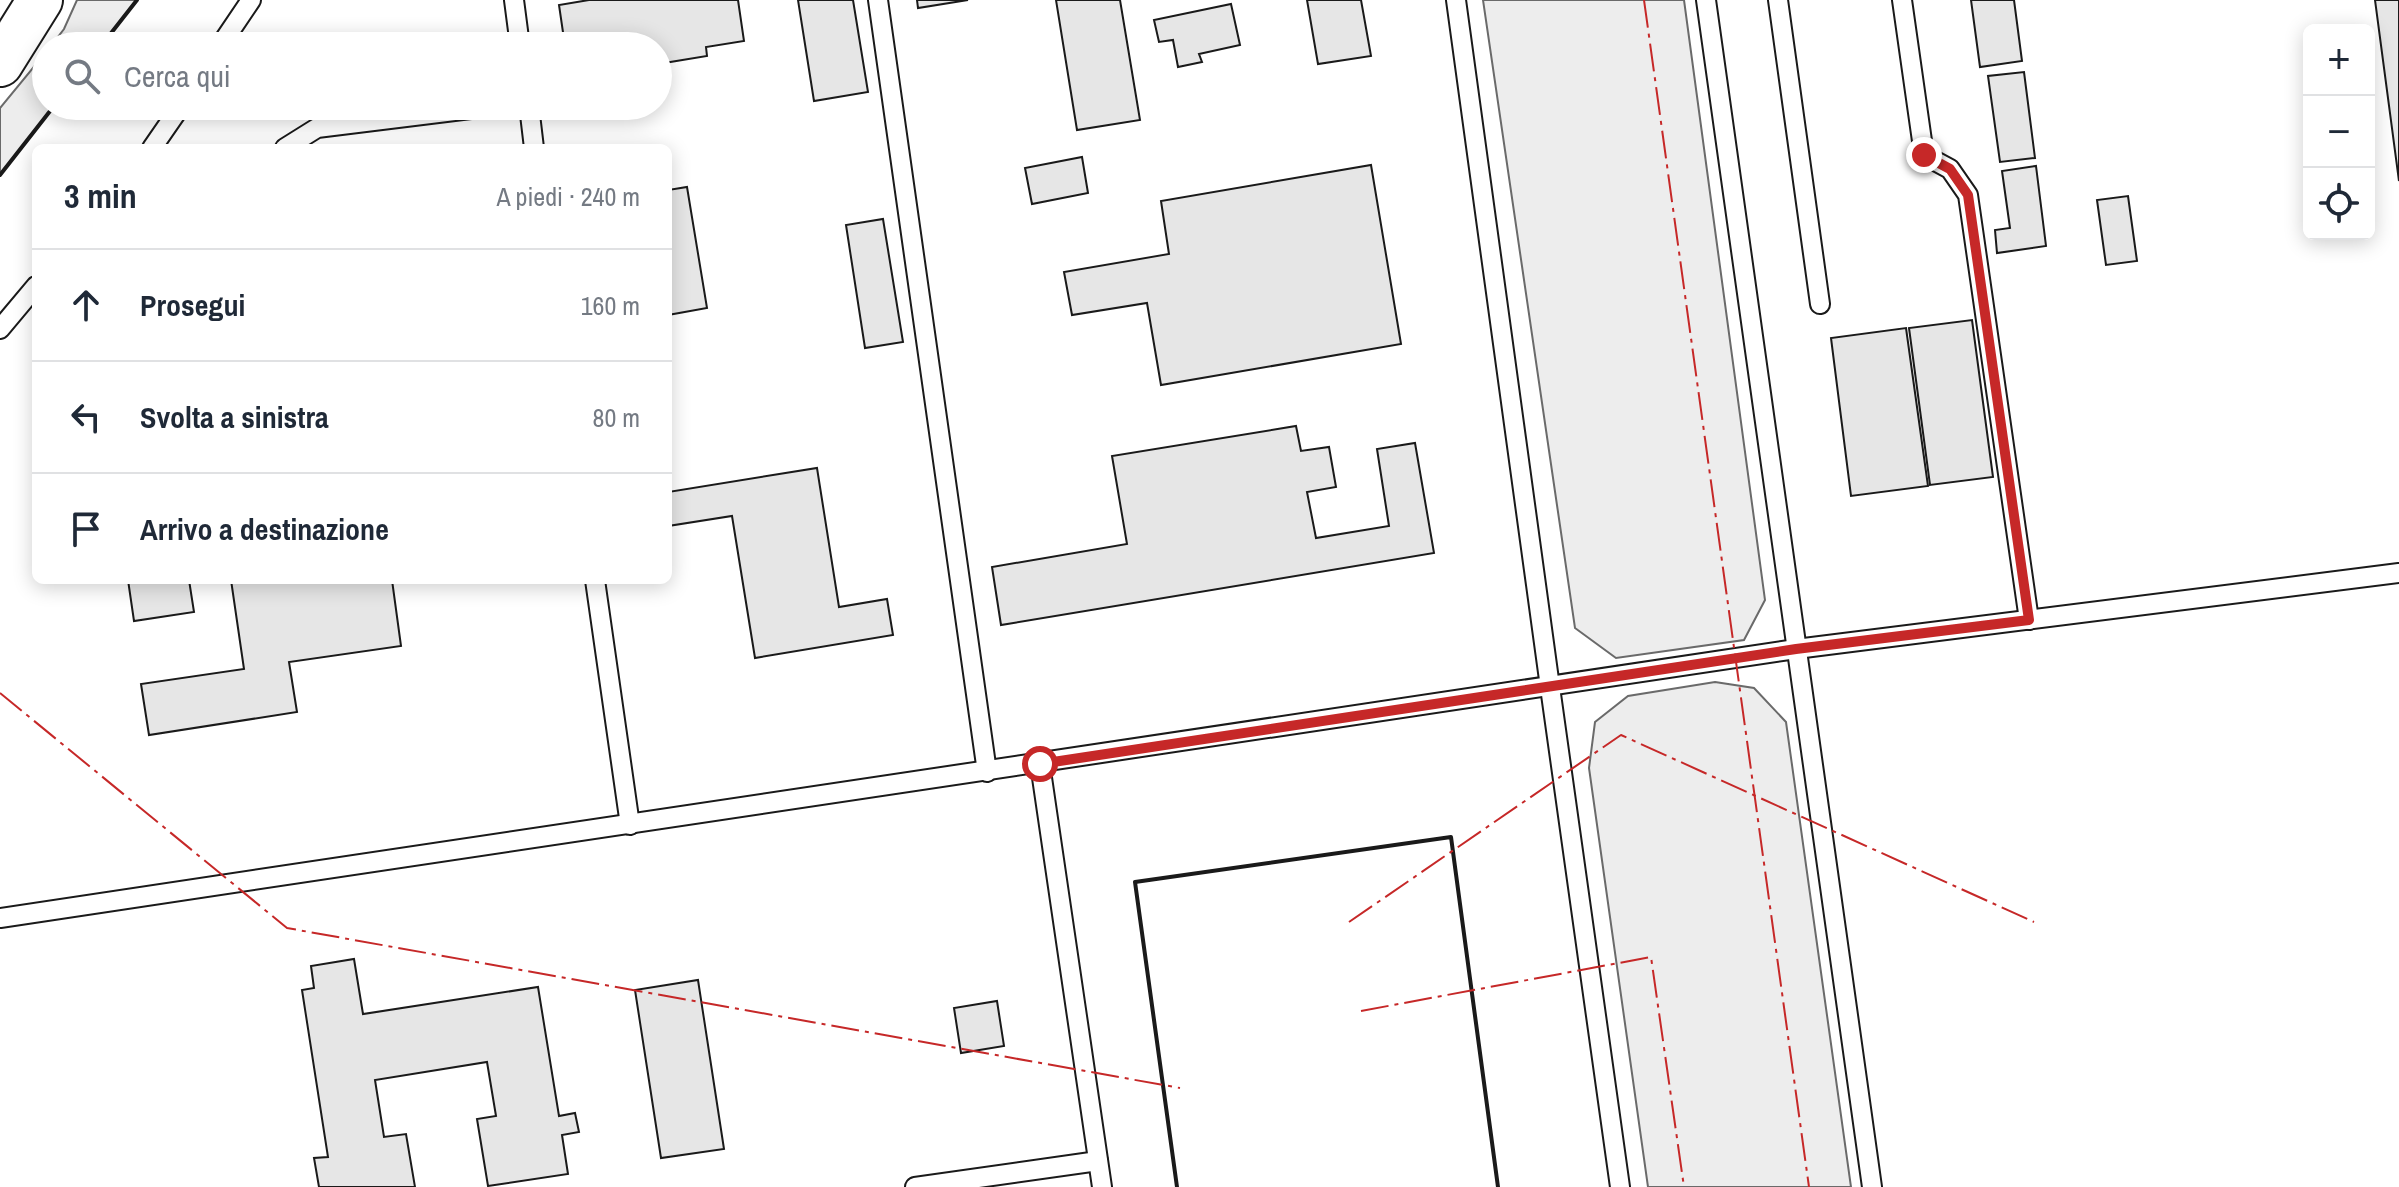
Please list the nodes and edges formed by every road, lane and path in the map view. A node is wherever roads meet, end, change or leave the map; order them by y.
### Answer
1 (40, 0) edge
2 (251, 0) edge
3 (514, 0) edge
4 (878, 0) edge
5 (1456, 0) edge
6 (1706, 0) edge
7 (1778, 0) edge
8 (1902, 0) edge
9 (229, 32) edge
10 (518, 32) edge
11 (0, 64) edge
12 (171, 120) edge
13 (382, 120) edge
14 (531, 120) edge
15 (155, 144) edge
16 (291, 144) edge
17 (534, 144) edge
18 (32, 291) edge
19 (1820, 304) dead end
20 (0, 329) edge
21 (2399, 573) edge
22 (596, 584) edge
23 (2029, 620) junction
24 (1796, 649) junction
25 (1550, 687) junction
26 (1040, 764) junction
27 (987, 772) junction
28 (630, 825) junction
29 (0, 918) edge
30 (1098, 1161) junction
31 (915, 1187) edge
32 (1102, 1187) edge
33 (1620, 1187) edge
34 (1872, 1187) edge

1 - 11 main road
2 - 9 lane
3 - 10 lane
4 - 27 lane
5 - 25 lane
6 - 24 lane
7 - 19 lane
8 - 23 lane
12 - 15 lane
13 - 16 lane
14 - 17 lane
18 - 20 lane
21 - 23 lane
22 - 28 lane
23 - 24 lane
24 - 25 lane
24 - 34 lane
25 - 26 lane
25 - 33 lane
26 - 27 lane
26 - 30 lane
27 - 28 lane
28 - 29 lane
30 - 31 lane
30 - 32 lane

